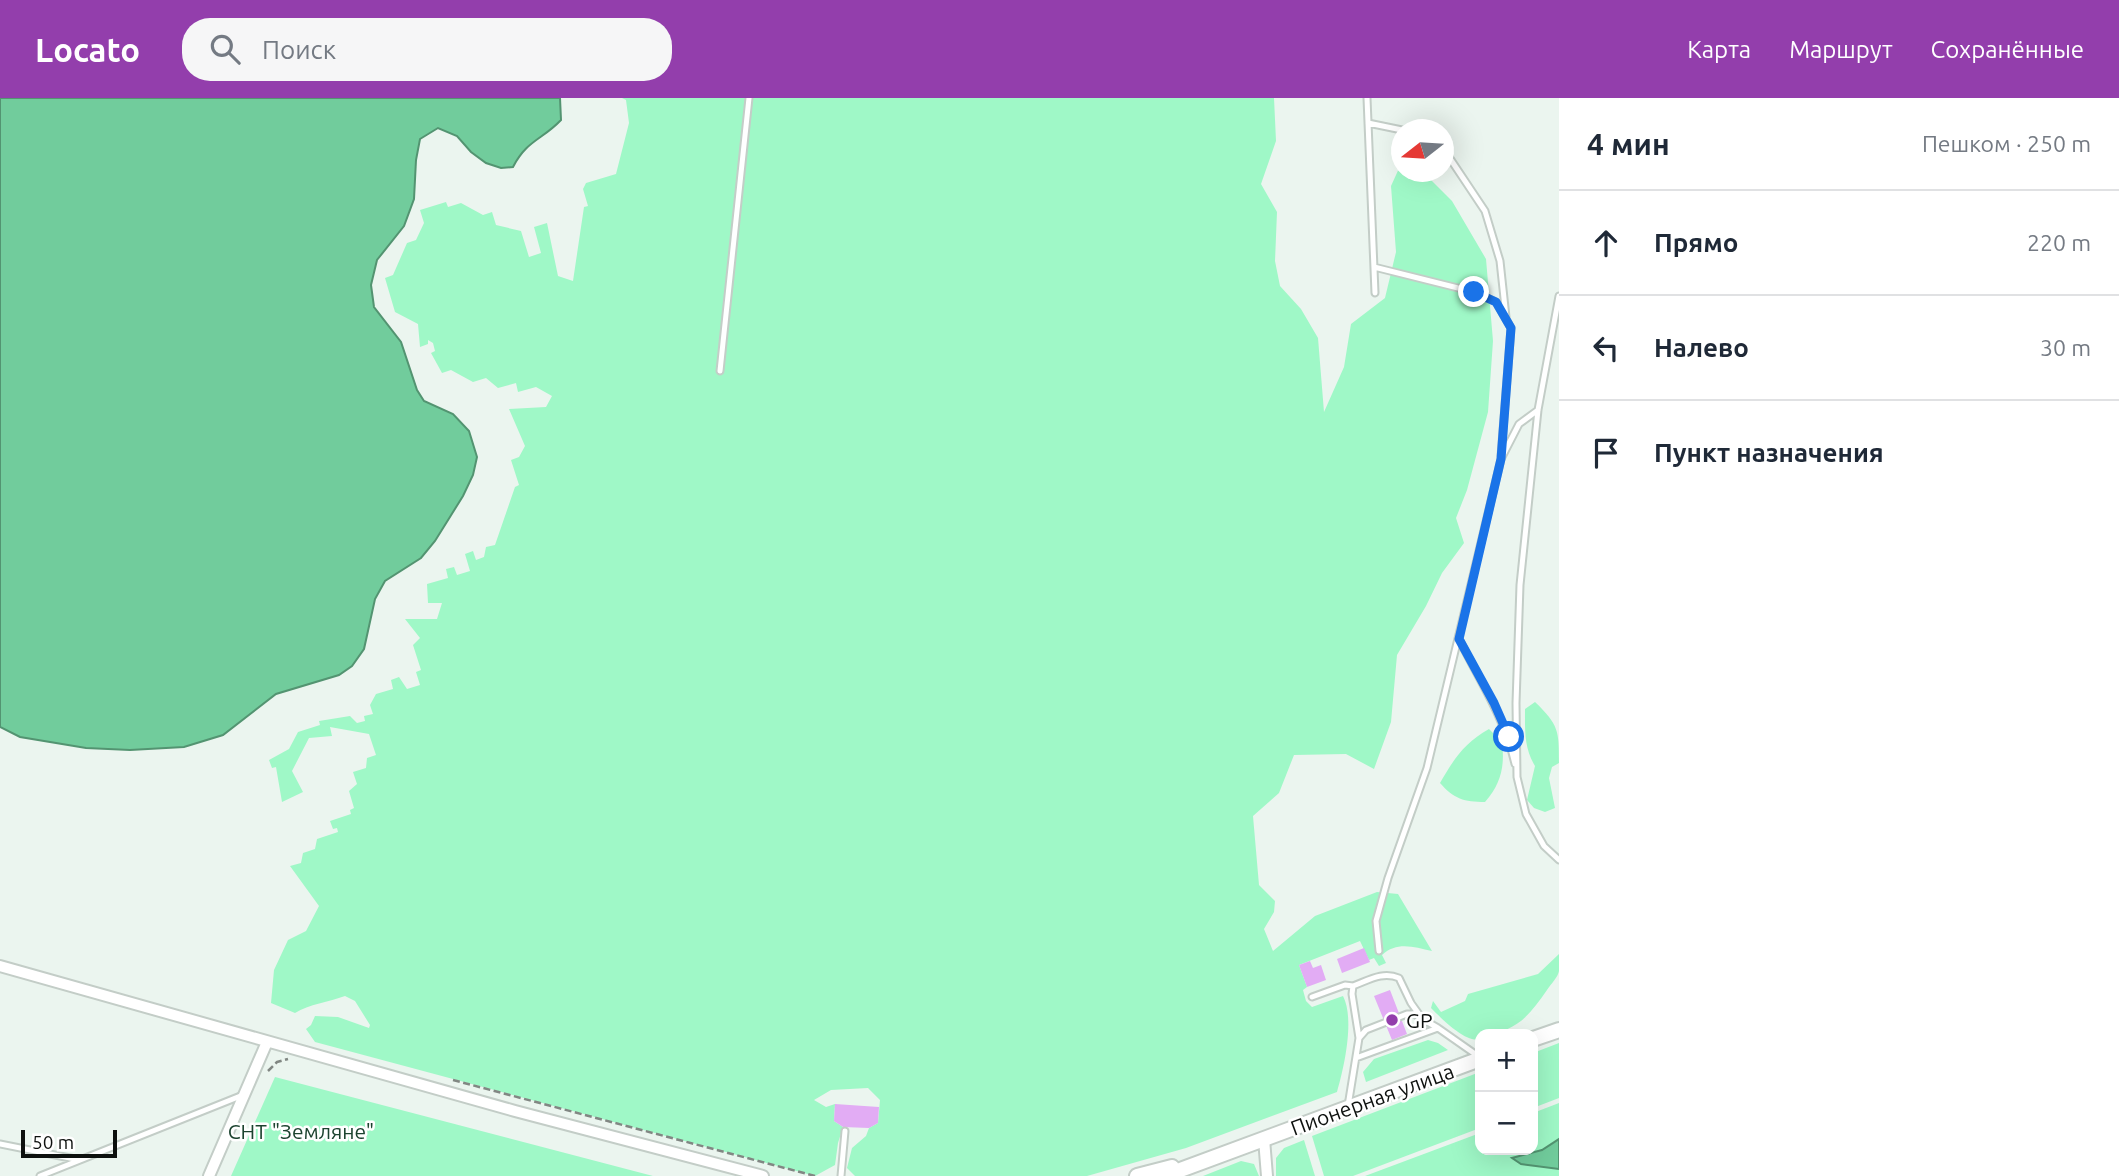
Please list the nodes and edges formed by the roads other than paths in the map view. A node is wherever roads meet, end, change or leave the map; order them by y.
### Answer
1 (749, 98) edge
2 (1367, 98) edge
3 (1368, 123) junction
4 (1391, 128) edge
5 (1454, 163) edge
6 (1374, 267) junction
7 (1375, 293) dead end
8 (1559, 296) edge
9 (1506, 320) junction
10 (720, 372) dead end
11 (1538, 410) junction
12 (1501, 459) junction
13 (1459, 639) junction
14 (1517, 777) junction
15 (1559, 860) edge
16 (1380, 951) dead end
17 (0, 966) edge
18 (1353, 986) junction
19 (1312, 997) dead end
20 (1421, 1017) junction
21 (1559, 1020) edge
22 (1438, 1028) junction
23 (1554, 1031) edge
24 (1359, 1038) junction
25 (267, 1042) junction
26 (1475, 1054) edge
27 (1356, 1059) junction
28 (1475, 1060) edge
29 (243, 1095) junction
30 (1347, 1108) junction
31 (845, 1131) dead end
32 (1264, 1139) junction
33 (0, 1144) edge
34 (1208, 1159) junction
35 (83, 1161) junction
36 (40, 1176) edge
37 (209, 1176) edge
38 (763, 1176) edge
39 (841, 1176) edge
40 (1137, 1176) edge
41 (1164, 1176) edge
42 (1266, 1176) edge

1 - 10 lane
2 - 3 lane
3 - 4 lane
3 - 6 lane
5 - 9 lane
6 - 7 lane
6 - 9 lane
8 - 11 lane
9 - 12 lane
11 - 12 lane
11 - 14 lane
12 - 13 lane
13 - 14 lane
13 - 16 lane
14 - 15 lane
17 - 25 street
18 - 19 lane
18 - 20 lane
18 - 24 lane
20 - 22 lane
20 - 24 lane
21 - 23 street
22 - 26 lane
22 - 27 lane
24 - 27 lane
25 - 29 street
25 - 38 street
27 - 30 lane
28 - 30 street, Пионерная улица
29 - 35 lane
29 - 37 street
30 - 32 street, Пионерная улица
31 - 39 lane
32 - 34 street, Пионерная улица
32 - 42 street
33 - 35 lane
34 - 40 street
34 - 41 street
35 - 36 lane

